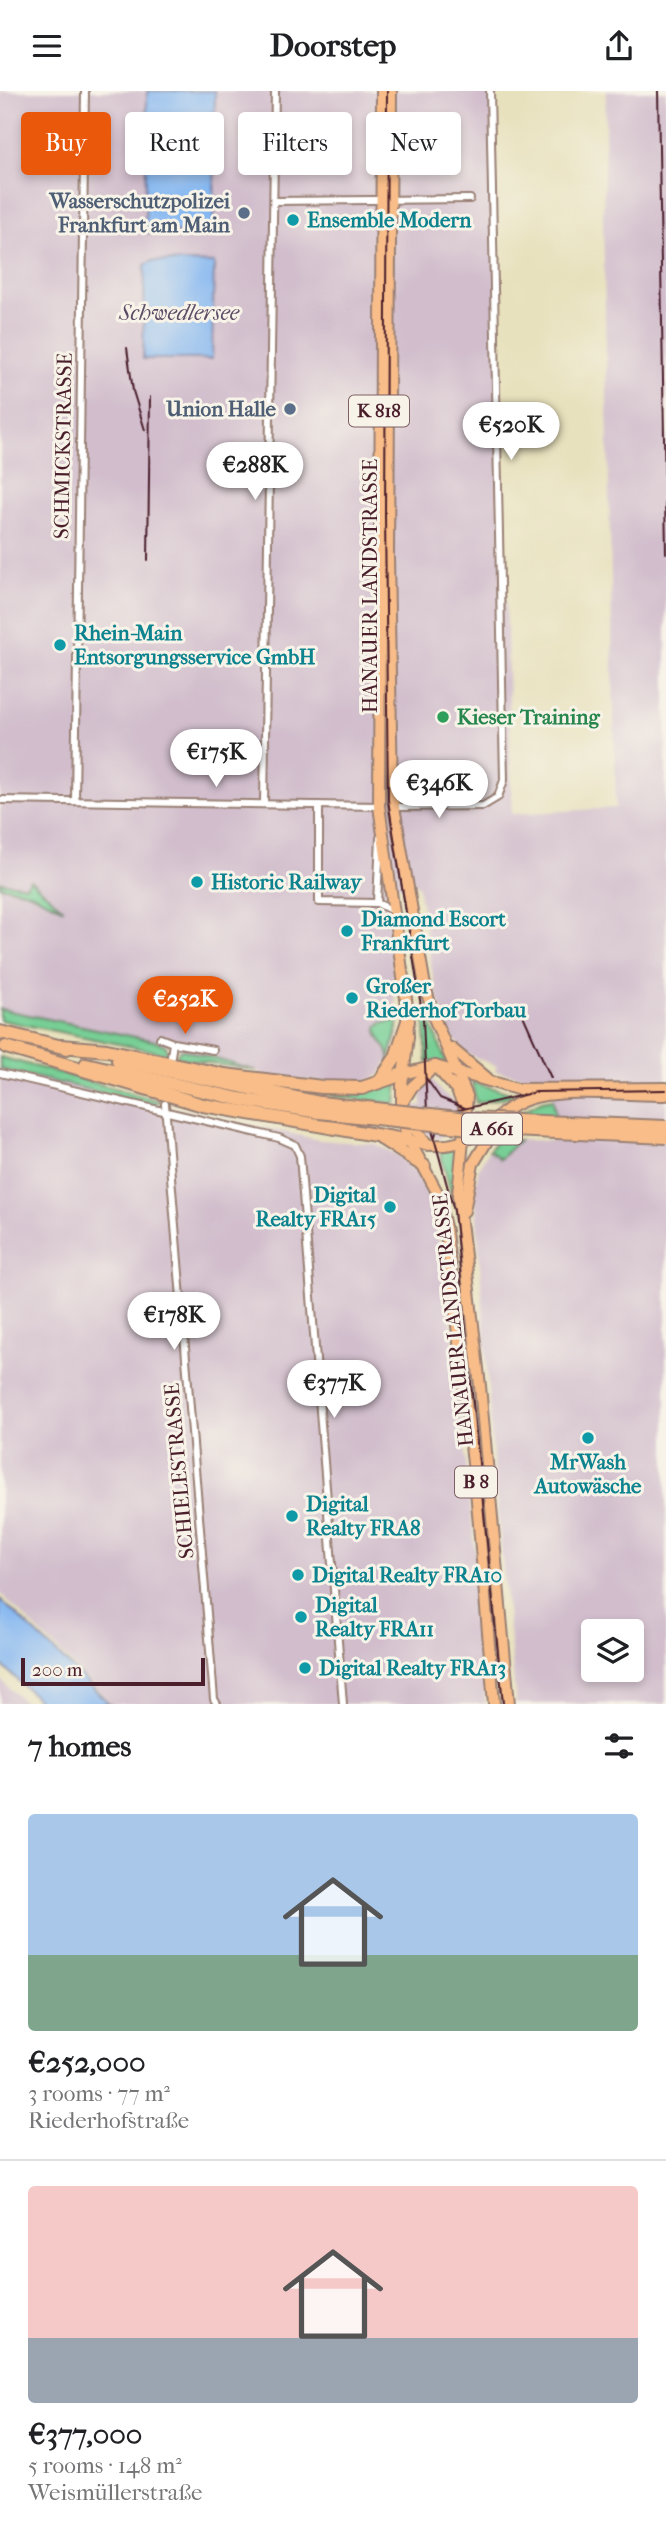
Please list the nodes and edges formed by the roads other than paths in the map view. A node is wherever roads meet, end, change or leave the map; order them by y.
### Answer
1 (85, 91) edge
2 (275, 91) edge
3 (382, 91) edge
4 (391, 91) edge
5 (490, 91) edge
6 (470, 199) dead end
7 (387, 200) junction
8 (274, 201) junction
9 (0, 800) edge
10 (75, 801) junction
11 (264, 804) junction
12 (319, 805) junction
13 (379, 806) junction
14 (394, 807) junction
15 (381, 832) junction
16 (377, 903) junction
17 (393, 911) junction
18 (408, 1021) junction
19 (0, 1032) edge
20 (160, 1038) dead end
21 (444, 1040) junction
22 (173, 1043) junction
23 (3, 1046) edge
24 (61, 1046) junction
25 (213, 1050) dead end
26 (171, 1056) dead end
27 (435, 1066) junction
28 (459, 1071) junction
29 (0, 1073) edge
30 (403, 1074) junction
31 (378, 1084) junction
32 (501, 1087) junction
33 (666, 1088) edge
34 (552, 1091) junction
35 (666, 1095) edge
36 (166, 1108) junction
37 (319, 1108) junction
38 (400, 1108) junction
39 (512, 1108) junction
40 (467, 1118) junction
41 (666, 1127) edge
42 (340, 1129) junction
43 (666, 1137) edge
44 (410, 1141) junction
45 (464, 1142) junction
46 (428, 1145) junction
47 (424, 1166) junction
48 (462, 1226) junction
49 (216, 1703) edge
50 (344, 1704) edge
51 (494, 1704) edge
52 (509, 1704) edge

1 - 10 street, SCHMICKSTRASSE
2 - 8 street
3 - 7 main road, HANAUER LANDSTRASSE / K 818
4 - 7 main road, HANAUER LANDSTRASSE / K 818
5 - 14 street
6 - 7 street
7 - 8 street
7 - 13 main road, HANAUER LANDSTRASSE / K 818
7 - 14 main road, HANAUER LANDSTRASSE / K 818
8 - 11 street
9 - 10 street
10 - 11 street
11 - 12 street
12 - 13 street
12 - 16 street
13 - 14 main road
13 - 15 main road, HANAUER LANDSTRASSE / K 818
14 - 21 main road, HANAUER LANDSTRASSE / K 818
15 - 16 street
15 - 17 main road, HANAUER LANDSTRASSE / K 818
16 - 17 street
17 - 18 main road, HANAUER LANDSTRASSE / K 818
18 - 30 main road, HANAUER LANDSTRASSE / K 818
18 - 31 highway
19 - 24 highway, A 661
20 - 22 street
21 - 28 main road, HANAUER LANDSTRASSE / K 818
21 - 32 main road
22 - 25 street
22 - 26 street
23 - 37 highway, A 661
23 - 42 highway
24 - 31 highway
24 - 37 highway, A 661
27 - 28 main road
27 - 30 main road
27 - 38 main road
27 - 40 main road
28 - 32 main road
28 - 40 main road, K 818
29 - 36 street
30 - 31 highway
30 - 38 main road, B 8
32 - 34 main road
33 - 34 main road
34 - 35 main road
34 - 39 main road
36 - 49 street, SCHIELESTRASSE
36 - 50 street
37 - 41 highway, A 661, bridge
37 - 43 highway, A 661, bridge
38 - 44 main road, B 8
38 - 46 main road
39 - 45 main road
39 - 48 main road
40 - 45 main road, K 818
40 - 46 main road
42 - 44 highway
42 - 47 highway
44 - 46 main road
44 - 47 main road, HANAUER LANDSTRASSE / B 8
45 - 46 main road
45 - 48 main road, HANAUER LANDSTRASSE / B 8
47 - 51 main road, HANAUER LANDSTRASSE / B 8
48 - 52 main road, HANAUER LANDSTRASSE / B 8

